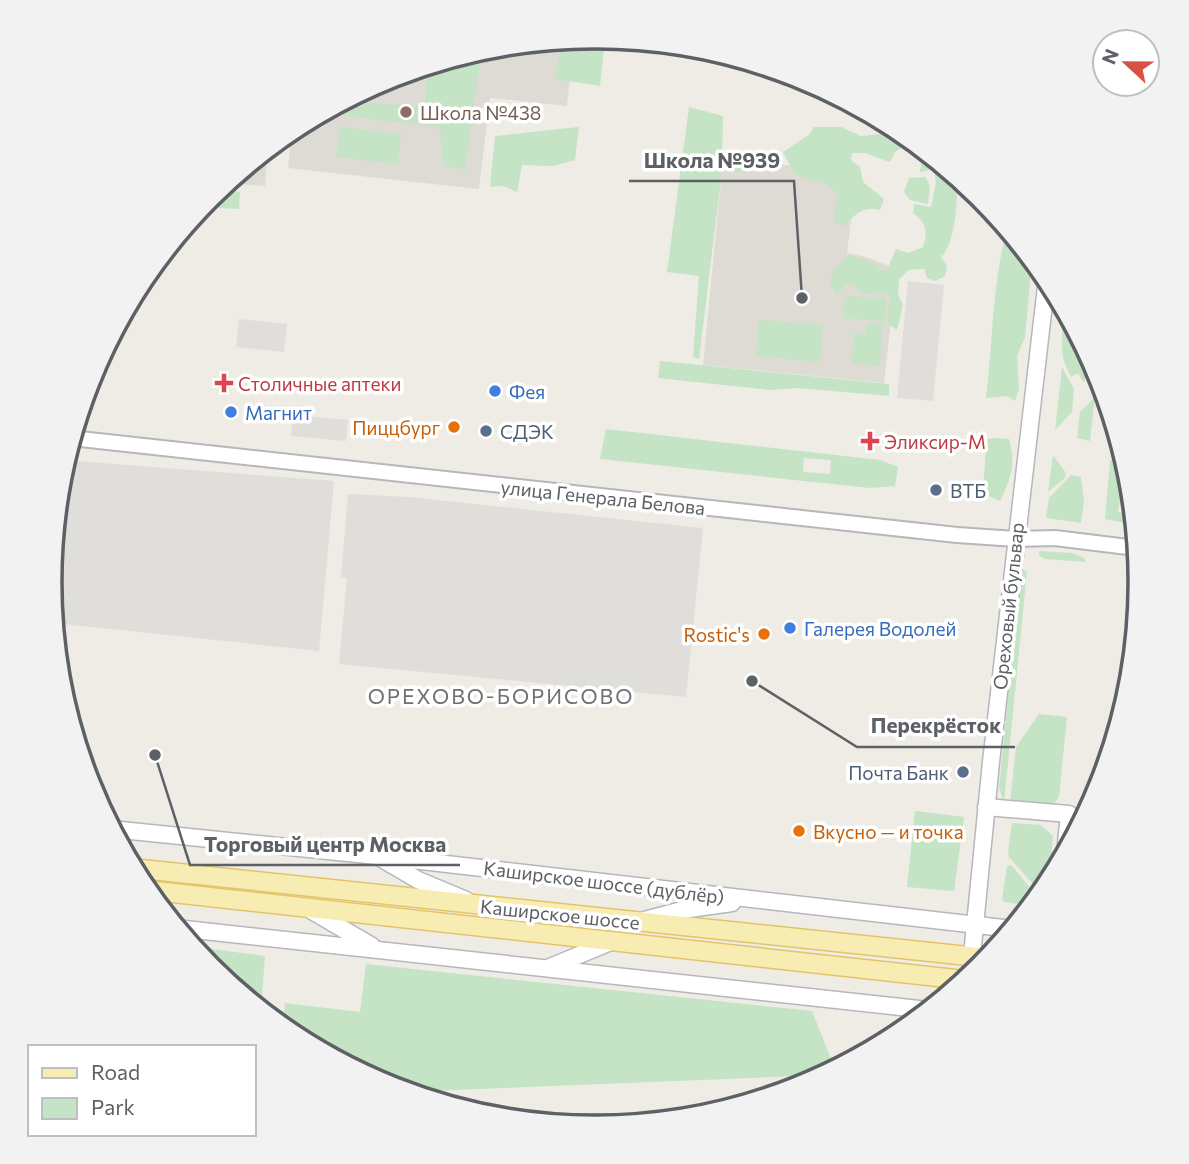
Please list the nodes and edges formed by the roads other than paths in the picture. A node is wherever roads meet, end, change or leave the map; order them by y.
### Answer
1 (1045, 297) edge
2 (81, 439) edge
3 (1016, 539) junction
4 (1126, 547) edge
5 (986, 807) junction
6 (1068, 828) edge
7 (123, 830) edge
8 (377, 856) junction
9 (145, 868) edge
10 (161, 892) edge
11 (759, 900) junction
12 (478, 905) junction
13 (305, 907) junction
14 (635, 922) junction
15 (975, 925) junction
16 (999, 928) edge
17 (191, 930) edge
18 (613, 941) junction
19 (381, 950) junction
20 (978, 951) edge
21 (973, 957) edge
22 (548, 968) junction
23 (951, 978) edge
24 (914, 1008) edge

1 - 3 main road, Ореховый бульвар
2 - 3 street, улица Генерала Белова
3 - 4 street, улица Генерала Белова
3 - 5 main road, Ореховый бульвар
5 - 6 main road
5 - 15 main road, Ореховый бульвар
7 - 8 main road, Каширское шоссе (дублёр)
8 - 11 main road, Каширское шоссе (дублёр)
8 - 12 main road
9 - 12 main road, Каширское шоссе
10 - 13 main road, Каширское шоссе
11 - 14 main road
11 - 15 main road, Каширское шоссе (дублёр)
12 - 14 main road, Каширское шоссе
13 - 18 main road, Каширское шоссе
13 - 19 main road
14 - 21 main road, Каширское шоссе
15 - 16 main road, Каширское шоссе (дублёр)
15 - 20 main road, Ореховый бульвар
17 - 19 main road
18 - 22 main road
18 - 23 main road, Каширское шоссе
19 - 22 main road
22 - 24 main road

